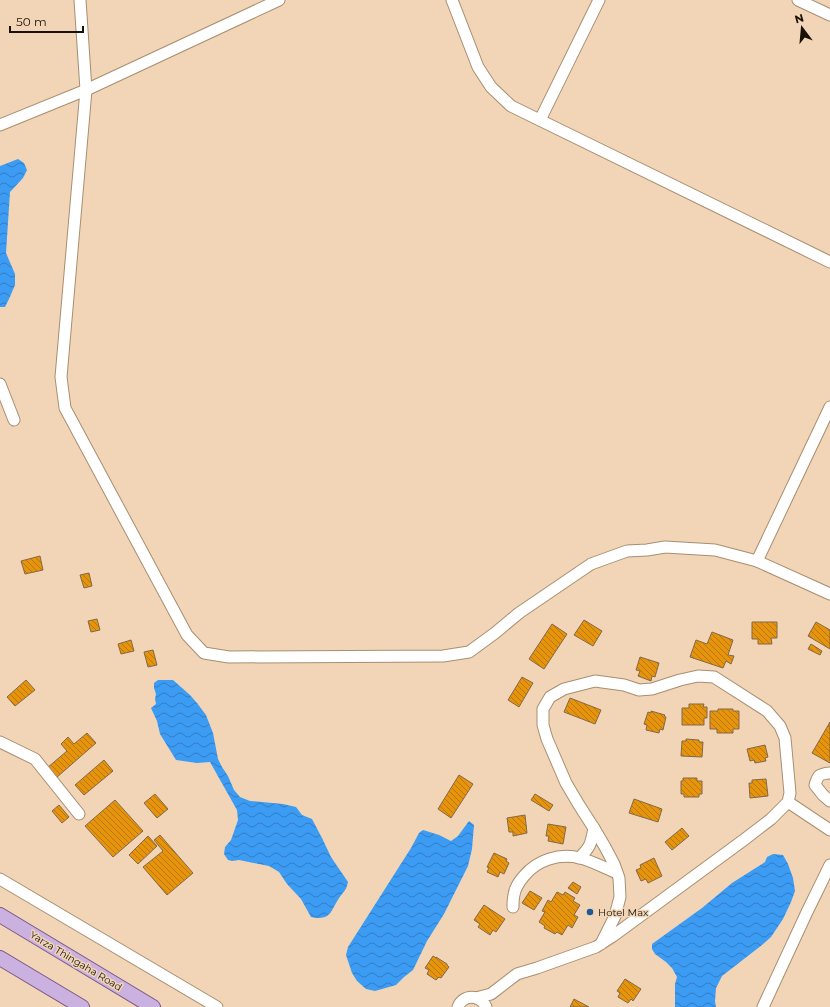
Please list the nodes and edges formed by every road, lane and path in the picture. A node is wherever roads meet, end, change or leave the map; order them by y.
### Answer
1 (80, 0) edge
2 (279, 0) edge
3 (452, 0) edge
4 (599, 0) edge
5 (798, 0) edge
6 (830, 15) edge
7 (86, 90) junction
8 (540, 120) junction
9 (0, 125) edge
10 (830, 262) edge
11 (0, 384) edge
12 (830, 408) edge
13 (14, 420) dead end
14 (757, 561) junction
15 (830, 594) edge
16 (0, 742) edge
17 (830, 773) edge
18 (830, 800) edge
19 (788, 802) junction
20 (79, 814) dead end
21 (594, 828) junction
22 (830, 830) edge
23 (579, 858) junction
24 (830, 865) edge
25 (617, 873) junction
26 (0, 879) edge
27 (513, 907) dead end
28 (0, 916) edge
29 (601, 944) junction
30 (0, 958) edge
31 (491, 994) junction
32 (476, 998) junction
33 (82, 1007) edge
34 (153, 1007) edge
35 (217, 1007) edge
36 (458, 1007) edge
37 (486, 1007) edge
38 (763, 1007) edge

1 - 7 street
2 - 7 street
3 - 8 street
4 - 8 street
5 - 6 street
7 - 9 street
7 - 14 street
8 - 10 street
11 - 13 street
12 - 14 street
14 - 15 street
16 - 20 street
17 - 18 street
19 - 21 street
19 - 22 street
19 - 29 street
21 - 23 street
21 - 25 street
23 - 25 street
23 - 27 street
24 - 38 street
25 - 29 street
26 - 35 street
28 - 34 main road, Yarza Thingaha Road
29 - 31 street
30 - 33 main road
31 - 32 street
31 - 37 street
32 - 36 street
32 - 37 street

